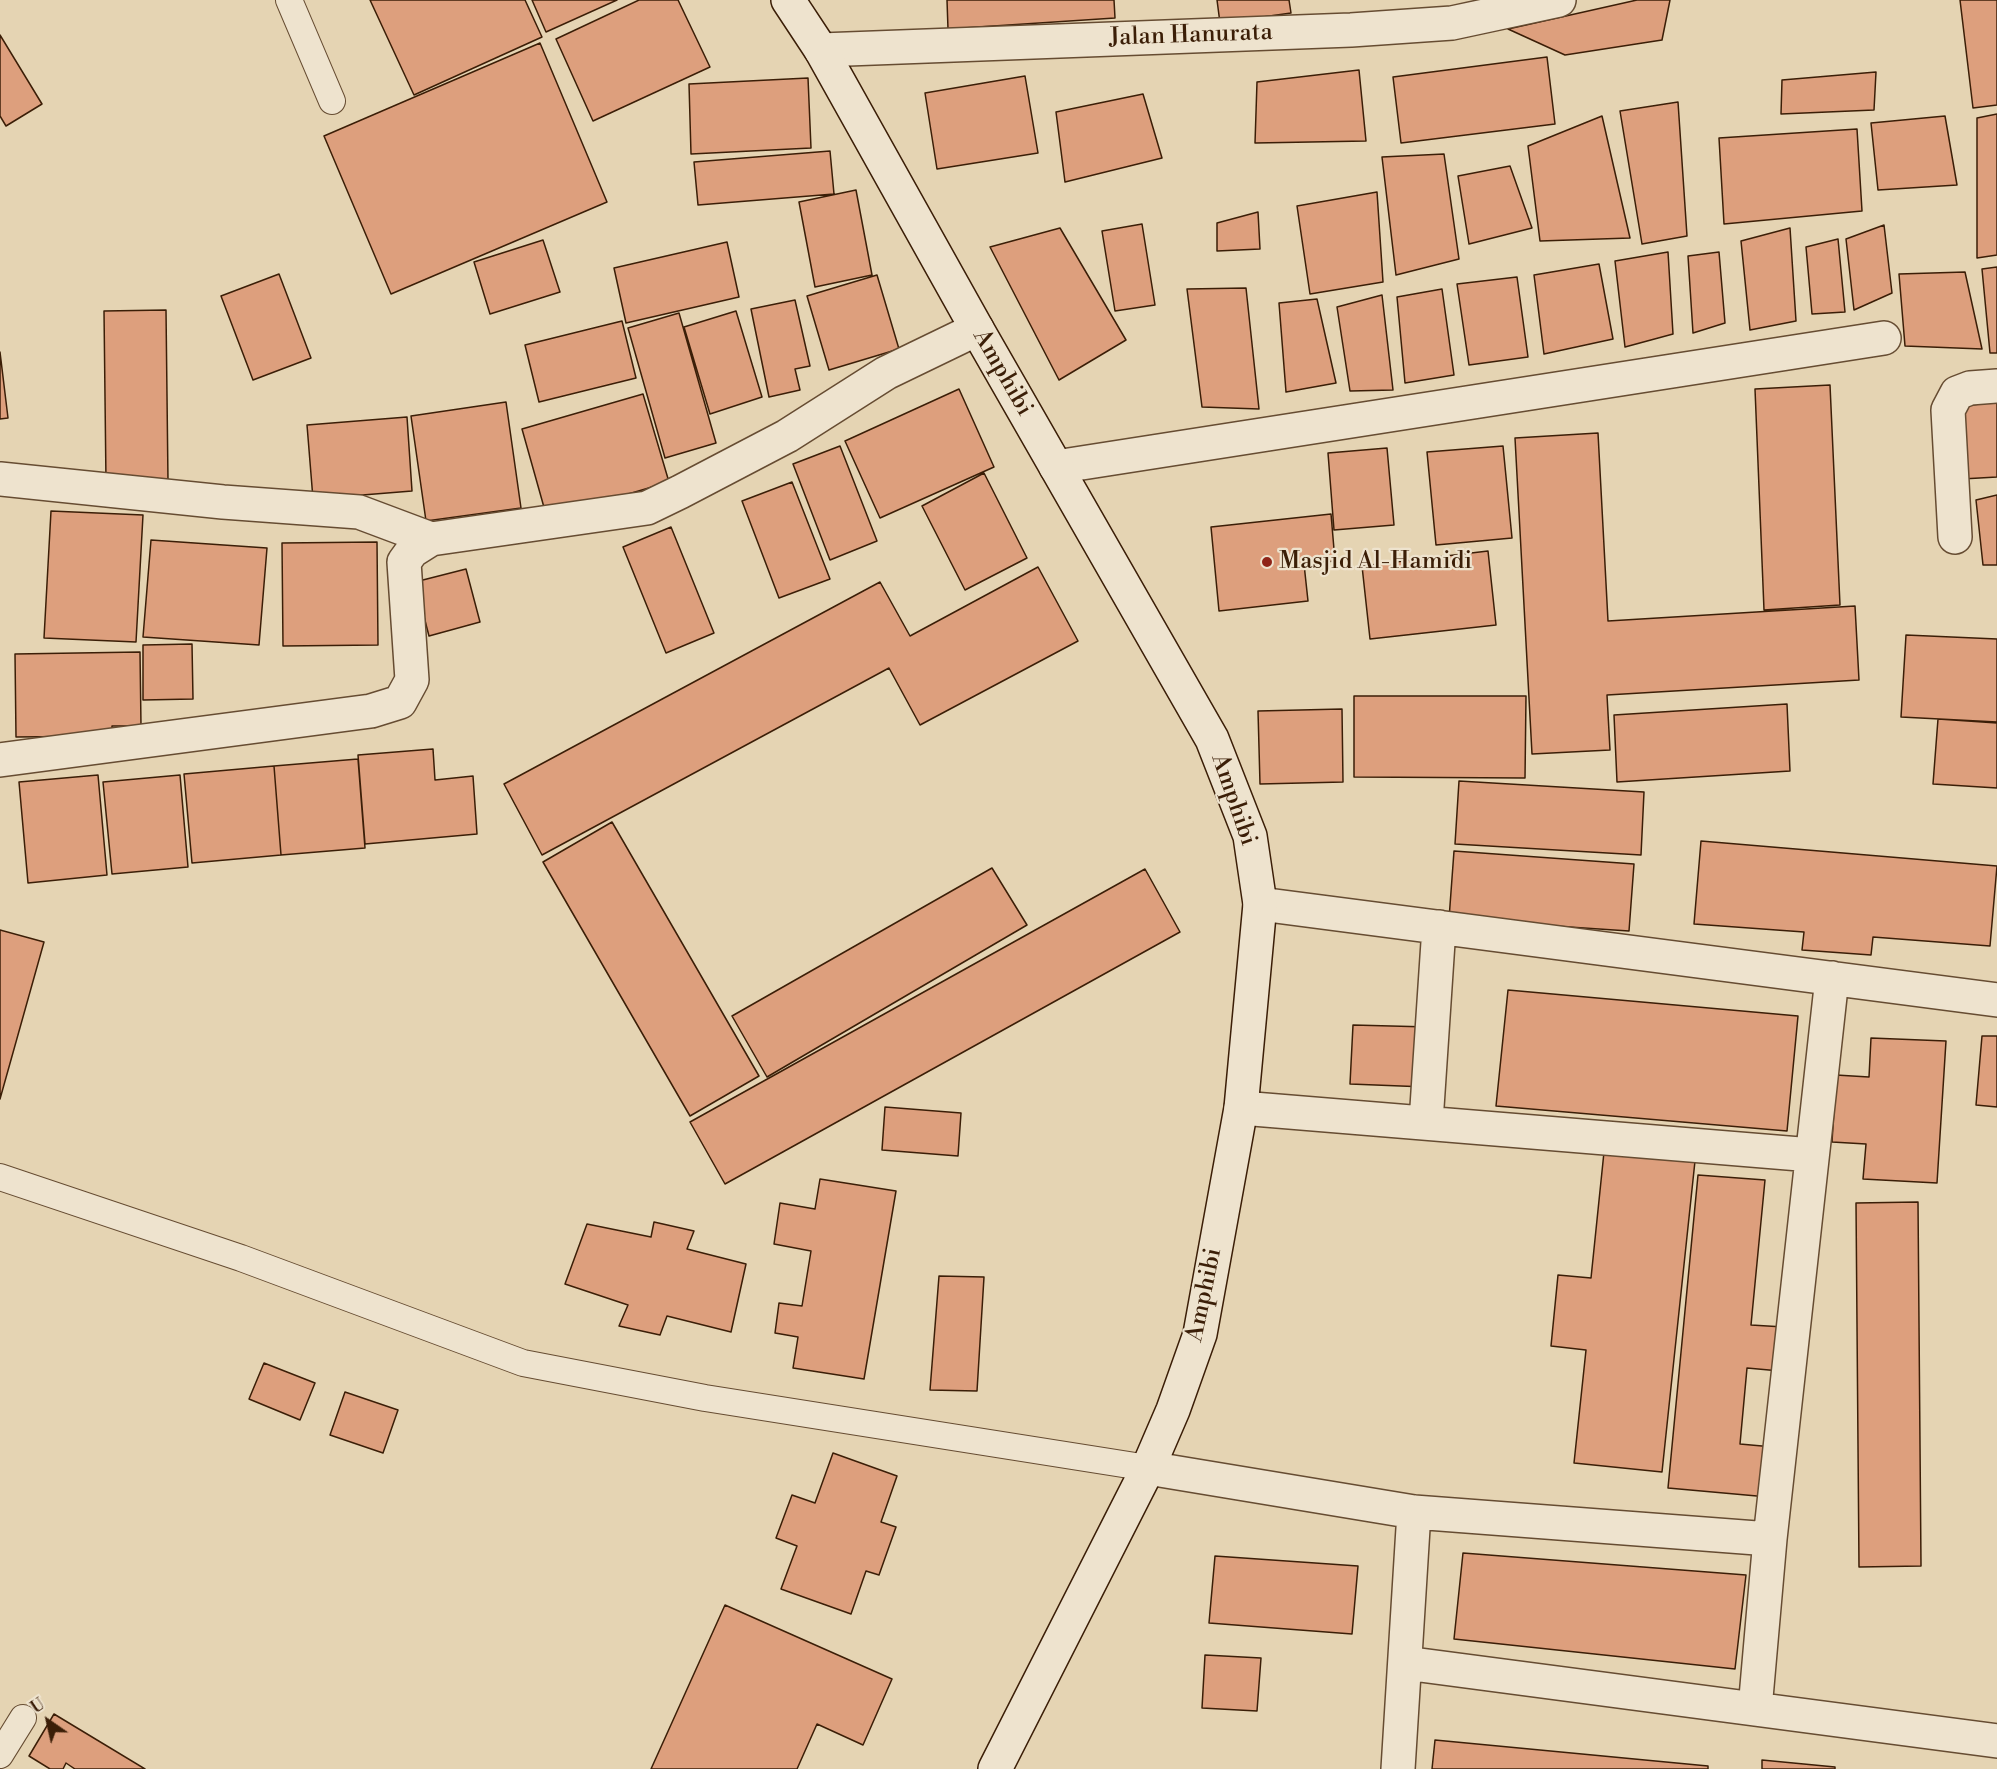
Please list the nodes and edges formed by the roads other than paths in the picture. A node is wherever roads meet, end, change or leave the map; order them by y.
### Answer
1 (289, 0) edge
2 (788, 0) edge
3 (1559, 0) edge
4 (821, 50) junction
5 (332, 101) dead end
6 (977, 329) junction
7 (1884, 338) dead end
8 (1997, 386) edge
9 (1056, 467) junction
10 (0, 479) edge
11 (1955, 537) dead end
12 (431, 539) junction
13 (0, 760) edge
14 (1260, 904) junction
15 (1439, 927) junction
16 (1832, 978) junction
17 (1997, 1000) edge
18 (1241, 1108) junction
19 (1426, 1122) junction
20 (1812, 1155) junction
21 (0, 1177) edge
22 (1148, 1468) junction
23 (1414, 1512) junction
24 (1770, 1539) junction
25 (1404, 1663) junction
26 (1755, 1709) junction
27 (23, 1718) dead end
28 (1997, 1741) edge
29 (0, 1755) edge
30 (995, 1769) edge
31 (1398, 1769) edge

1 - 5 lane
2 - 4 street, Amphibi
3 - 4 street, Jalan Hanurata
4 - 6 street, Amphibi
6 - 9 street, Amphibi
6 - 12 street
7 - 9 street
8 - 11 street
9 - 14 street, Amphibi
10 - 12 street
12 - 13 street
14 - 15 street
14 - 18 street, Amphibi
15 - 16 street
15 - 19 street
16 - 17 street
16 - 20 street
18 - 19 street
18 - 22 street, Amphibi
19 - 20 street
20 - 24 street
21 - 22 lane
22 - 23 street
22 - 30 street, Amphibi
23 - 24 street
23 - 25 street
24 - 26 street
25 - 26 street
25 - 31 street
26 - 28 street
27 - 29 lane

